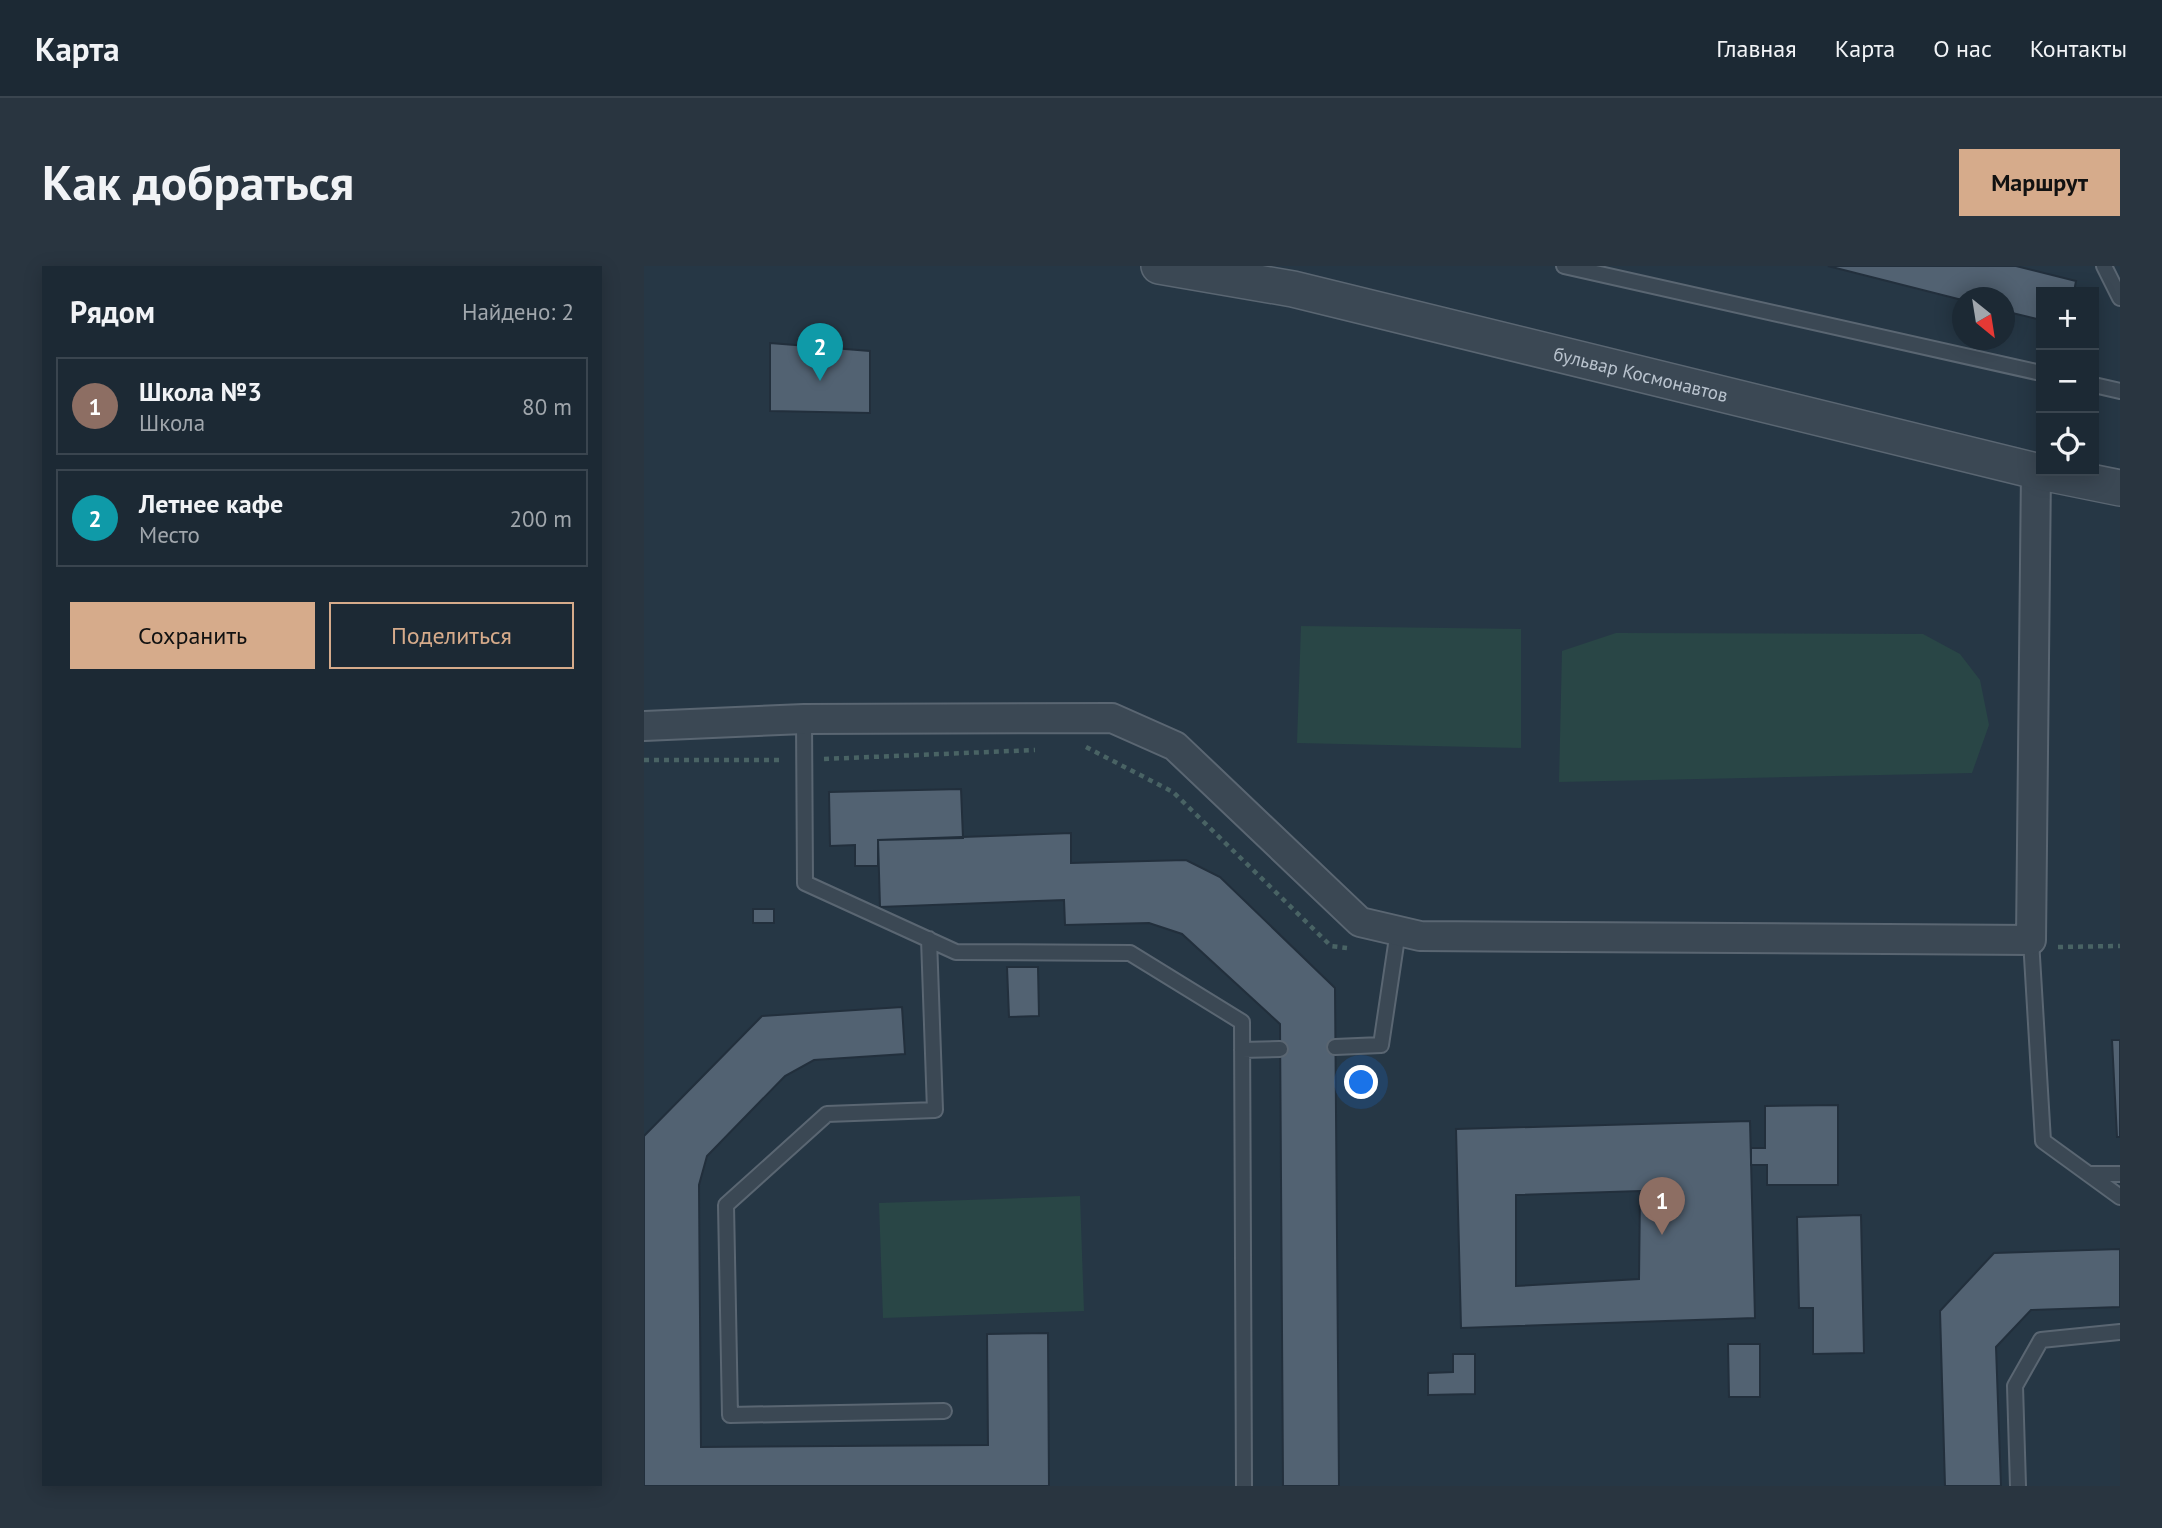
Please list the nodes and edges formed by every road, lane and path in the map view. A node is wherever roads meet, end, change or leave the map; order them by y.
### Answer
1 (1159, 266) edge
2 (1564, 266) edge
3 (2104, 266) edge
4 (1617, 272) edge
5 (2120, 298) edge
6 (2036, 372) edge
7 (2099, 386) edge
8 (2120, 391) edge
9 (2036, 471) joint
10 (2061, 476) edge
11 (2120, 488) edge
12 (804, 719) junction
13 (644, 726) edge
14 (1072, 748) dead end
15 (1046, 749) dead end
16 (644, 760) edge
17 (804, 760) junction
18 (1398, 931) junction
19 (929, 939) junction
20 (2031, 940) junction
21 (1331, 946) dead end
22 (1335, 1047) dead end
23 (1280, 1049) dead end
24 (1242, 1050) junction
25 (2088, 1174) junction
26 (2120, 1174) edge
27 (2120, 1197) edge
28 (2120, 1332) edge
29 (944, 1411) dead end
30 (1244, 1486) edge
31 (2018, 1486) edge

1 - 9 street, бульвар Космонавтов
2 - 4 lane
3 - 5 lane
4 - 6 lane
7 - 8 lane
9 - 20 street
10 - 11 street, бульвар Космонавтов
12 - 13 street
12 - 17 lane
12 - 18 street
14 - 21 path
15 - 17 path
16 - 17 path
17 - 19 lane
18 - 20 street
18 - 22 lane
19 - 24 lane
19 - 29 lane
20 - 25 lane
23 - 24 lane
24 - 30 lane
25 - 26 lane
25 - 27 lane
28 - 31 lane

